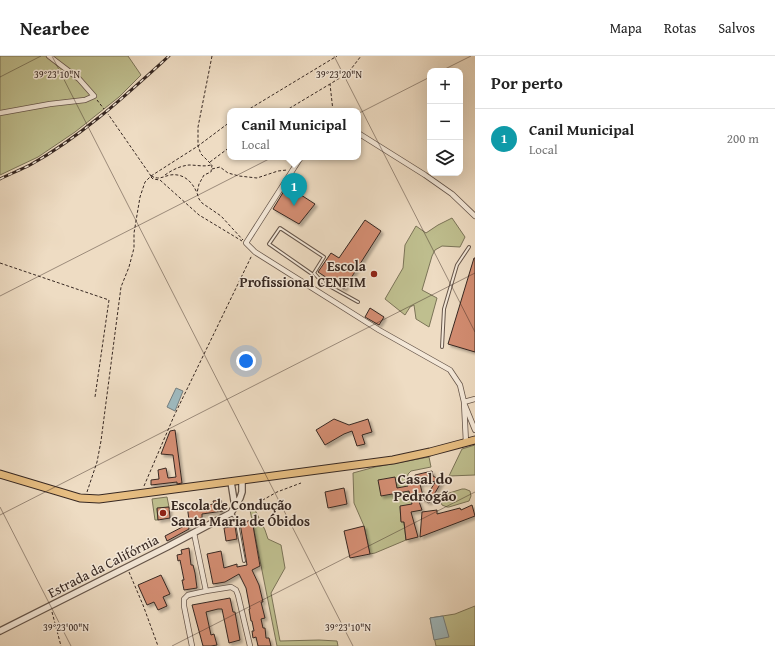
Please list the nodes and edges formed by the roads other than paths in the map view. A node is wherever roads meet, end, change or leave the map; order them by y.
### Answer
1 (49, 56) edge
2 (0, 113) edge
3 (361, 135) edge
4 (299, 160) edge
5 (475, 216) edge
6 (469, 248) dead end
7 (312, 274) dead end
8 (358, 302) dead end
9 (442, 347) dead end
10 (475, 399) edge
11 (464, 402) junction
12 (475, 430) edge
13 (475, 440) edge
14 (466, 443) junction
15 (0, 474) edge
16 (242, 480) junction
17 (231, 482) junction
18 (233, 510) junction
19 (194, 533) junction
20 (244, 561) dead end
21 (206, 591) junction
22 (0, 631) edge
23 (192, 646) edge
24 (250, 646) edge

1 - 2 street
3 - 5 street
4 - 11 street
6 - 9 lane
7 - 8 lane
10 - 11 street
11 - 12 street
11 - 14 street
13 - 14 main road
14 - 16 main road
15 - 17 main road
16 - 17 main road
16 - 18 street
17 - 18 street
18 - 19 street, Estrada da Califórnia
18 - 20 lane
19 - 21 street
19 - 22 street, Estrada da Califórnia
21 - 23 street
21 - 24 street

